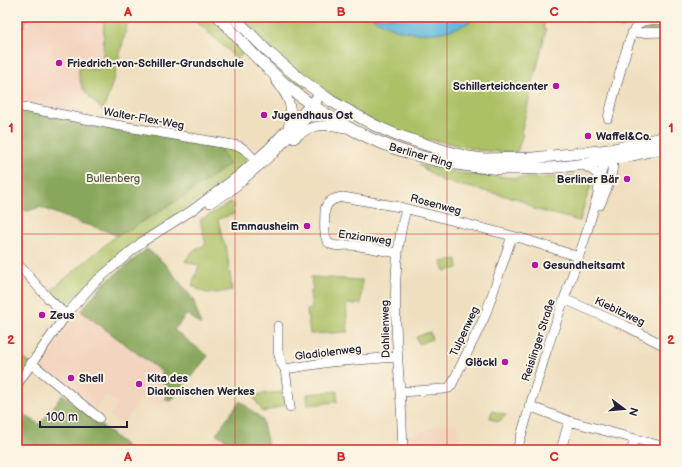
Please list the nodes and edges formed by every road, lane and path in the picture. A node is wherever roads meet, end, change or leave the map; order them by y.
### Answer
1 (219, 17) edge
2 (234, 17) edge
3 (665, 20) edge
4 (634, 30) junction
5 (665, 32) edge
6 (268, 69) junction
7 (320, 94) junction
8 (312, 105) junction
9 (17, 106) edge
10 (608, 118) dead end
11 (286, 130) junction
12 (352, 130) junction
13 (665, 138) edge
14 (665, 147) edge
15 (274, 153) junction
16 (609, 157) junction
17 (258, 163) junction
18 (582, 164) junction
19 (600, 177) junction
20 (406, 209) junction
21 (512, 236) junction
22 (585, 238) junction
23 (330, 244) joint
24 (398, 253) junction
25 (579, 257) junction
26 (17, 263) edge
27 (21, 274) edge
28 (564, 299) junction
29 (66, 316) junction
30 (278, 326) dead end
31 (665, 346) edge
32 (397, 357) junction
33 (31, 363) junction
34 (285, 369) junction
35 (17, 384) edge
36 (400, 392) junction
37 (530, 406) junction
38 (290, 407) dead end
39 (99, 418) dead end
40 (569, 420) junction
41 (634, 439) junction
42 (665, 448) edge
43 (403, 450) edge
44 (517, 450) edge
45 (561, 450) edge
46 (632, 450) edge

1 - 6 main road, Berliner Ring
2 - 7 main road, Berliner Ring
3 - 4 street
4 - 5 street
4 - 10 street
6 - 8 main road, Berliner Ring
6 - 11 street
7 - 8 street
7 - 16 main road, Berliner Ring
8 - 11 street
8 - 12 main road, Berliner Ring
8 - 15 street
9 - 17 street, Walter-Flex-Weg
11 - 17 street
12 - 15 street
12 - 18 main road, Berliner Ring
13 - 16 main road, Berliner Ring
14 - 16 main road, Berliner Ring
15 - 17 street
16 - 18 main road, Berliner Ring
16 - 19 street, Reislinger Straße
16 - 22 street, Reislinger Straße
17 - 29 street
18 - 19 street
19 - 22 street, Reislinger Straße
20 - 21 street, Rosenweg
20 - 23 street, Rosenweg
20 - 24 street, Dahlienweg
21 - 25 street, Rosenweg
21 - 36 street, Tulpenweg
22 - 25 street, Reislinger Straße
23 - 24 street, Enzianweg
24 - 32 street, Dahlienweg
25 - 28 street, Reislinger Straße
26 - 27 street
27 - 29 street
28 - 31 street, Kiebitzweg
28 - 37 street, Reislinger Straße
29 - 33 street
30 - 34 street, Gladiolenweg
32 - 34 street, Gladiolenweg
32 - 36 street, Dahlienweg
33 - 35 street
33 - 39 street
34 - 38 street, Gladiolenweg
36 - 43 street, Dahlienweg
37 - 40 street
37 - 44 street, Reislinger Straße
40 - 41 street
40 - 45 street
41 - 42 street
41 - 46 street

